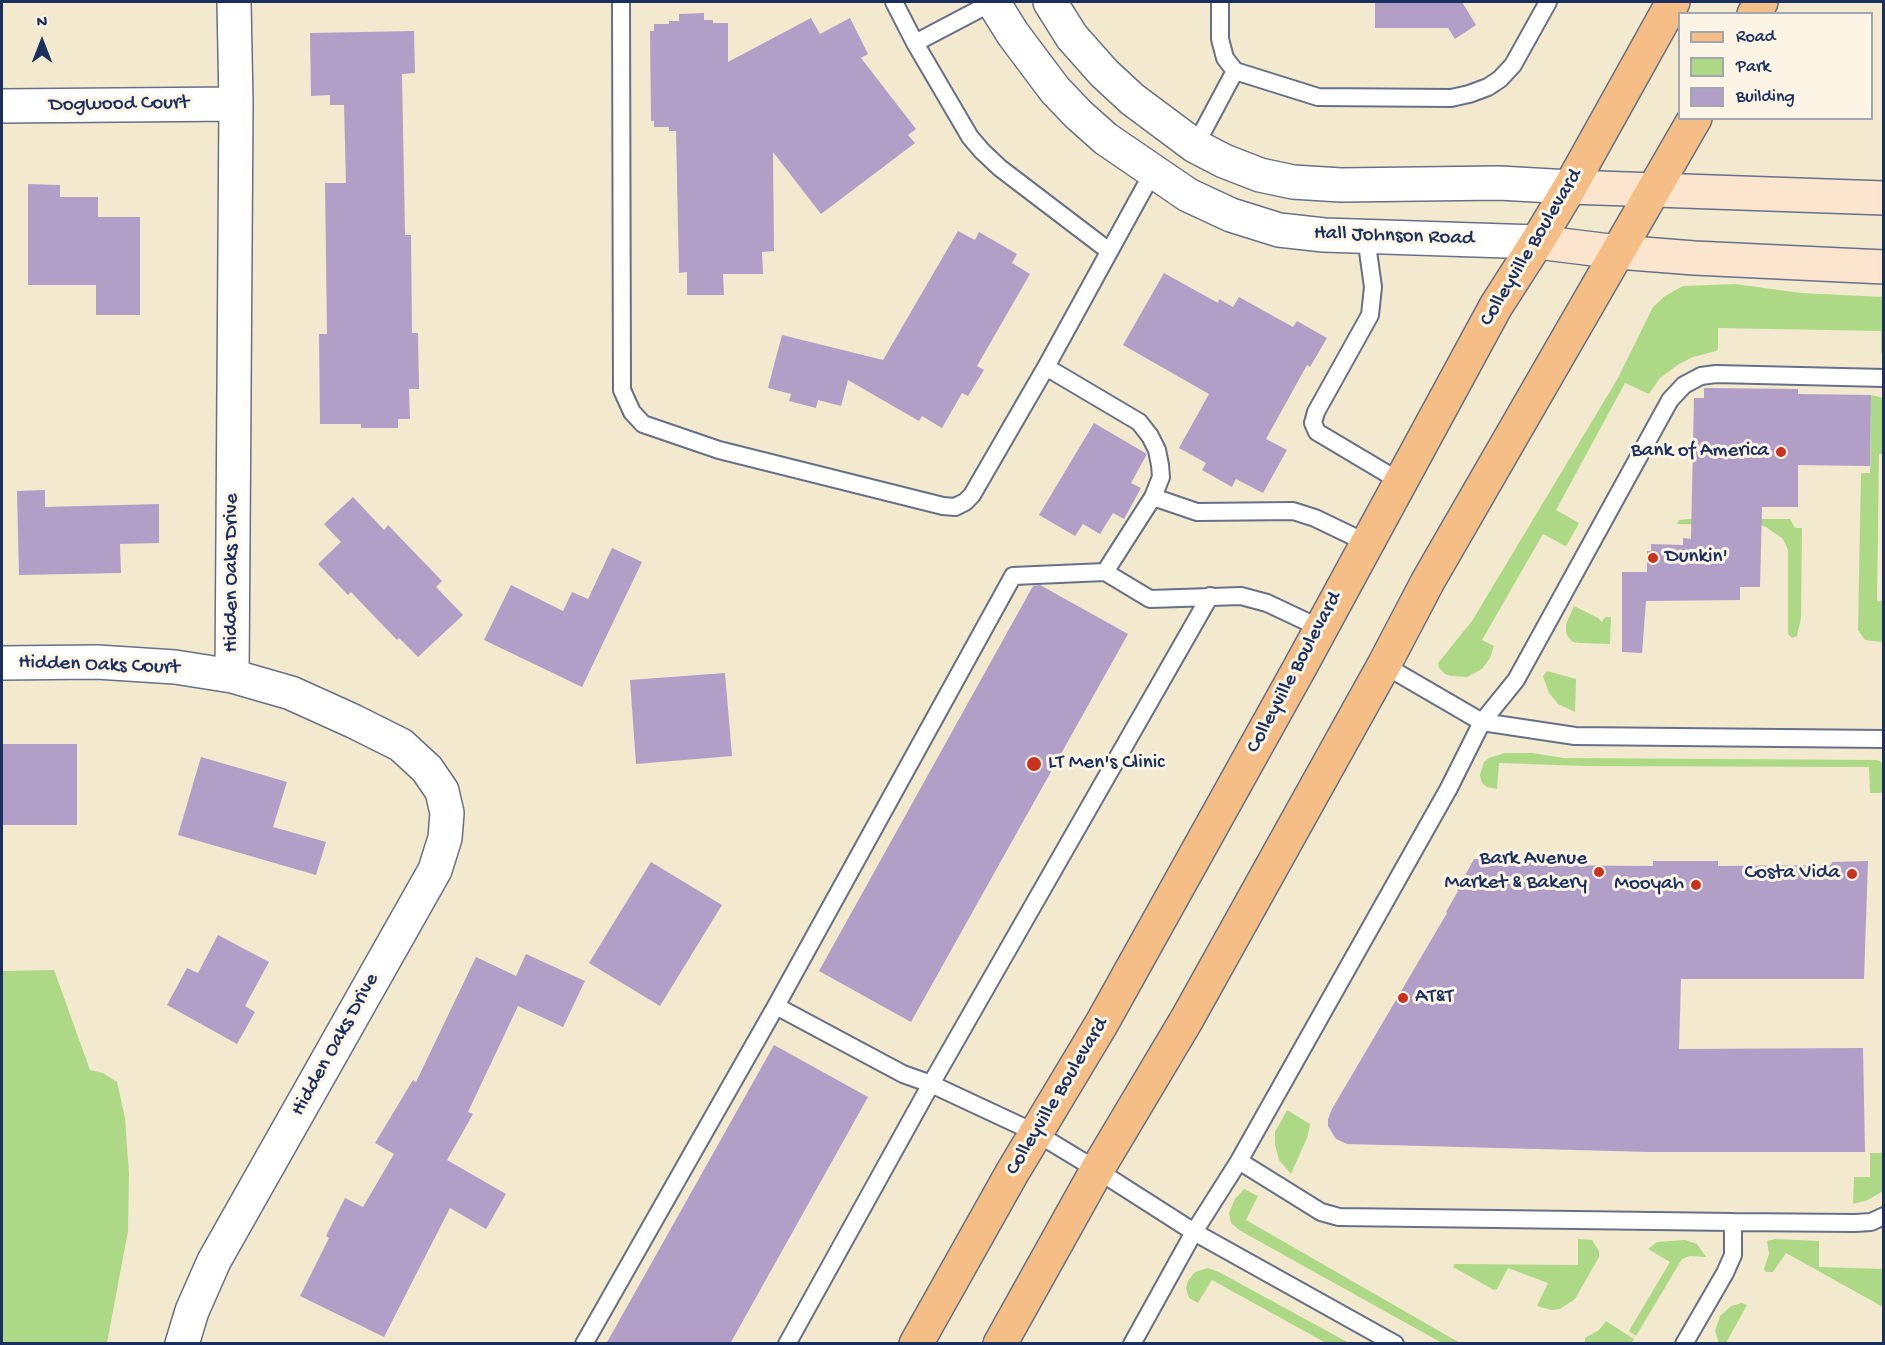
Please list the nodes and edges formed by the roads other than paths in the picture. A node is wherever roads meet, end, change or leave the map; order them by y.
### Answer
1 (234, 2) edge
2 (621, 2) edge
3 (894, 2) edge
4 (993, 2) edge
5 (1050, 2) edge
6 (1220, 2) edge
7 (1548, 2) edge
8 (1672, 2) edge
9 (915, 43) junction
10 (1235, 72) junction
11 (237, 104) junction
12 (2, 106) edge
13 (1694, 120) edge
14 (1195, 146) junction
15 (1153, 172) junction
16 (1570, 187) junction
17 (1655, 189) junction
18 (1884, 198) edge
19 (1366, 237) junction
20 (1537, 242) junction
21 (1109, 251) junction
22 (1618, 252) junction
23 (1884, 267) edge
24 (1046, 367) junction
25 (1884, 378) edge
26 (1401, 482) junction
27 (1153, 497) junction
28 (1367, 543) junction
29 (1105, 572) junction
30 (1210, 596) junction
31 (1320, 628) junction
32 (2, 663) edge
33 (1384, 665) junction
34 (232, 676) junction
35 (1482, 722) junction
36 (1884, 739) edge
37 (776, 1006) junction
38 (931, 1084) junction
39 (1036, 1133) junction
40 (1239, 1161) junction
41 (1097, 1170) junction
42 (1884, 1216) edge
43 (1733, 1222) junction
44 (1194, 1232) junction
45 (182, 1344) edge
46 (584, 1344) edge
47 (787, 1344) edge
48 (916, 1344) edge
49 (1000, 1344) edge
50 (1132, 1344) edge
51 (1395, 1344) edge
52 (1684, 1344) edge

1 - 11 street, Hidden Oaks Drive
2 - 24 lane
3 - 9 lane
4 - 9 lane
4 - 15 street, Hall Johnson Road
5 - 14 street
6 - 10 lane
7 - 10 lane
8 - 16 main road, Colleyville Boulevard
9 - 21 lane
10 - 14 lane
11 - 12 street, Dogwood Court
11 - 34 street, Hidden Oaks Drive
13 - 17 main road
14 - 15 street
14 - 16 street
15 - 19 street, Hall Johnson Road
15 - 21 lane
16 - 17 main road
16 - 20 main road, Colleyville Boulevard
17 - 18 main road
17 - 22 main road
19 - 20 street, Hall Johnson Road
19 - 26 lane
20 - 22 main road, Hall Johnson Road
20 - 26 main road, Colleyville Boulevard
21 - 24 lane
22 - 23 main road, Hall Johnson Road
22 - 33 main road
24 - 27 lane
25 - 35 lane
26 - 28 main road, Colleyville Boulevard
27 - 28 lane
27 - 29 lane
28 - 31 main road, Colleyville Boulevard
29 - 30 lane
29 - 37 lane
30 - 31 lane
30 - 38 lane
31 - 39 main road, Colleyville Boulevard
32 - 34 street, Hidden Oaks Court
33 - 35 lane
33 - 41 main road
34 - 45 street, Hidden Oaks Drive
35 - 36 lane
35 - 40 lane
37 - 38 lane
37 - 46 lane
38 - 39 lane
38 - 47 lane
39 - 41 lane
39 - 48 main road, Colleyville Boulevard
40 - 43 lane
40 - 44 lane
41 - 44 lane
41 - 49 main road
42 - 43 lane
43 - 52 lane
44 - 50 lane
44 - 51 lane

